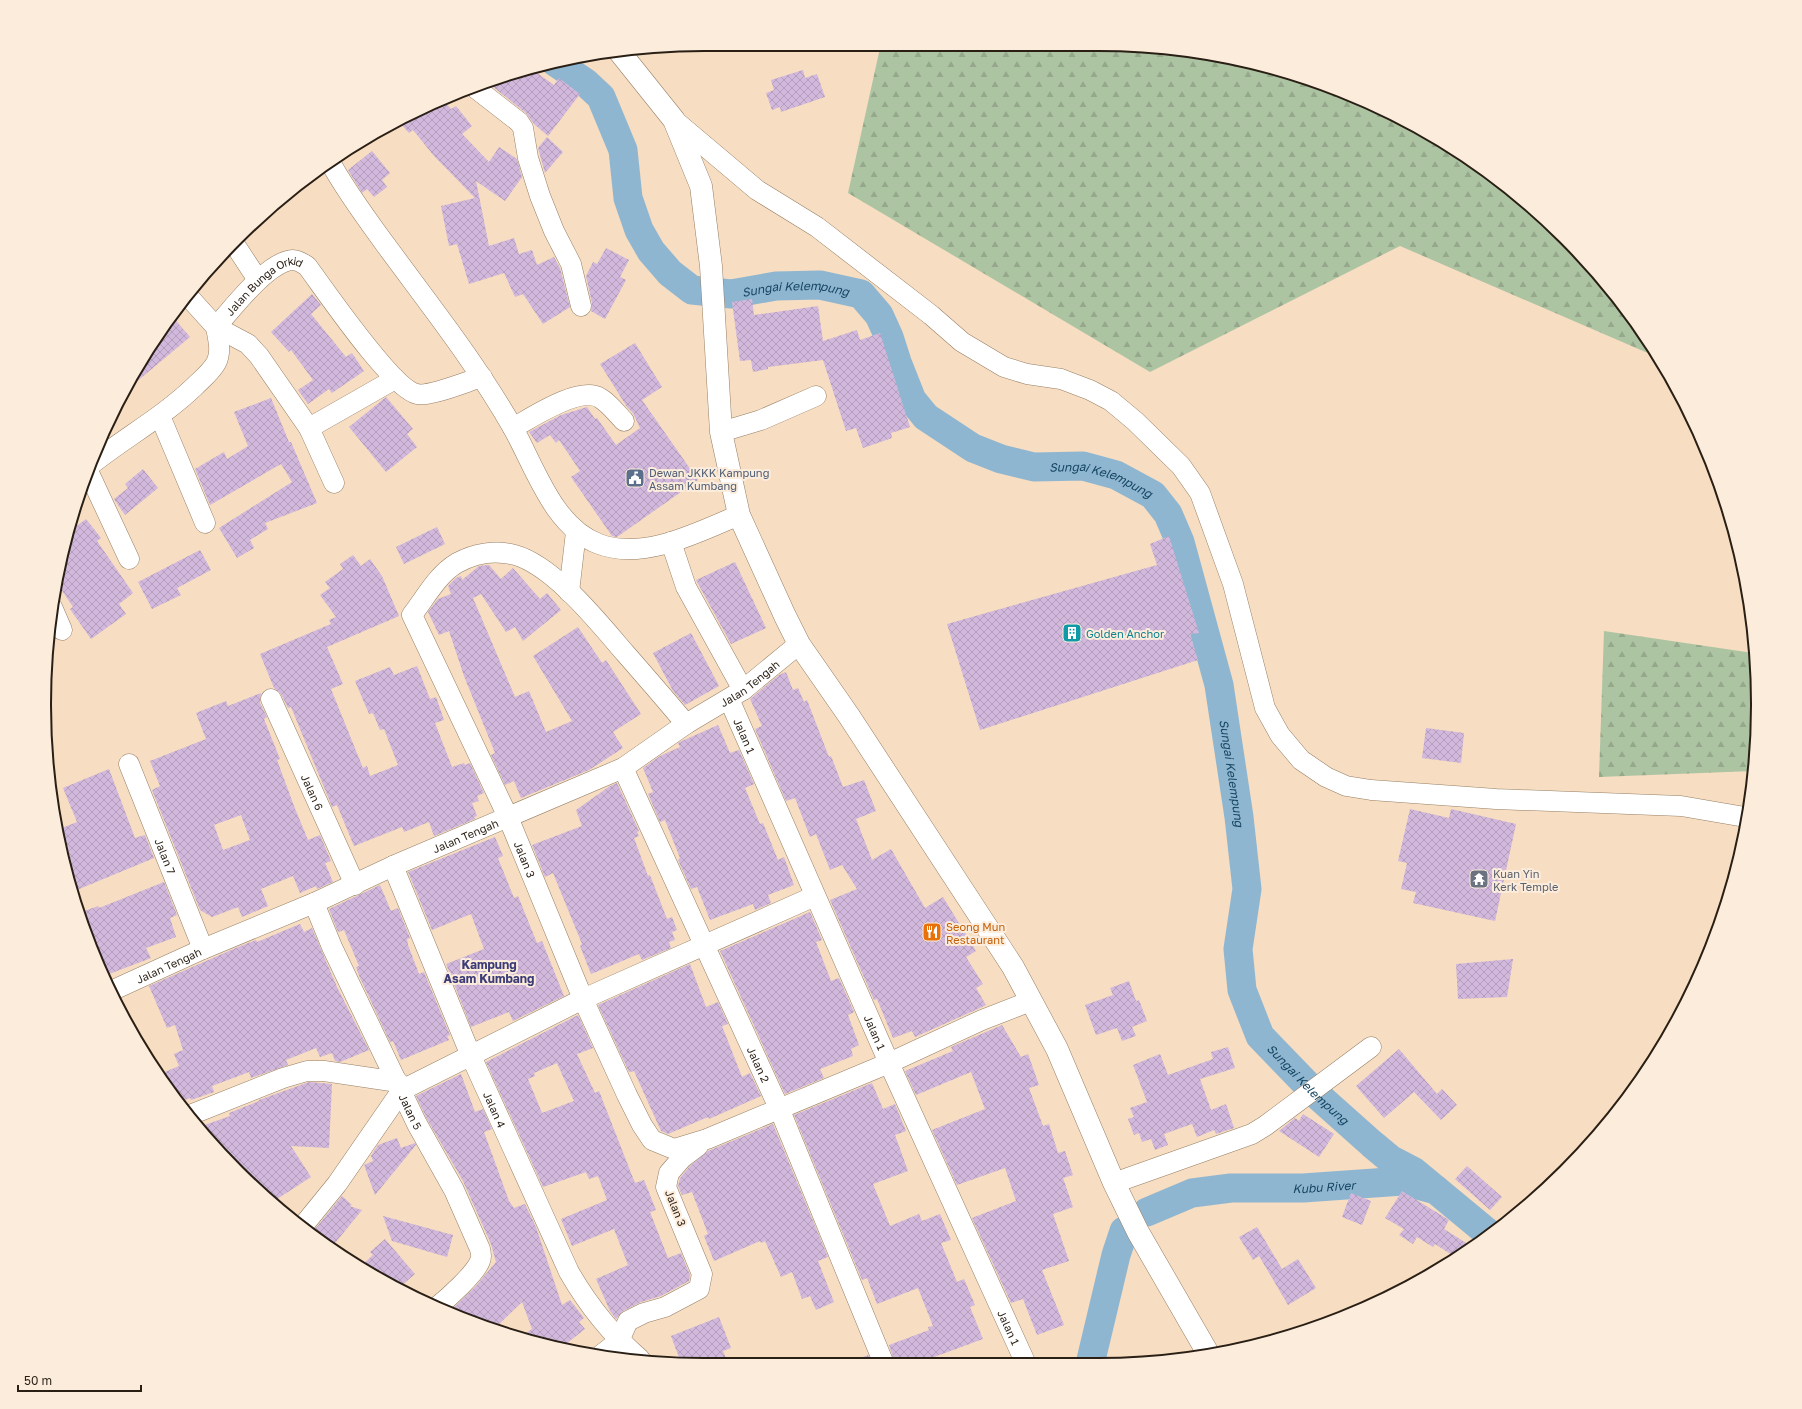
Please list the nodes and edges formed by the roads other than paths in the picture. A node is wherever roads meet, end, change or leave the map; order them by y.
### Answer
1 (623, 57) edge
2 (480, 91) edge
3 (674, 120) junction
4 (333, 167) edge
5 (237, 248) edge
6 (258, 280) junction
7 (192, 300) edge
8 (581, 306) dead end
9 (216, 327) junction
10 (482, 377) junction
11 (395, 379) junction
12 (816, 396) dead end
13 (160, 416) junction
14 (624, 421) dead end
15 (309, 428) junction
16 (513, 428) junction
17 (721, 432) junction
18 (104, 447) edge
19 (92, 479) edge
20 (334, 483) dead end
21 (739, 515) junction
22 (205, 523) dead end
23 (576, 532) junction
24 (671, 542) junction
25 (129, 558) dead end
26 (569, 592) junction
27 (57, 619) edge
28 (62, 630) dead end
29 (799, 644) junction
30 (736, 695) junction
31 (271, 699) dead end
32 (686, 724) junction
33 (129, 764) dead end
34 (623, 768) junction
35 (1741, 816) edge
36 (508, 818) junction
37 (393, 866) junction
38 (355, 885) junction
39 (815, 896) junction
40 (314, 903) junction
41 (704, 946) junction
42 (202, 949) junction
43 (116, 989) edge
44 (583, 999) junction
45 (1031, 1001) junction
46 (1371, 1047) dead end
47 (472, 1056) junction
48 (889, 1063) junction
49 (400, 1086) junction
50 (779, 1108) junction
51 (195, 1113) edge
52 (708, 1139) junction
53 (1114, 1183) junction
54 (306, 1222) edge
55 (442, 1303) edge
56 (619, 1341) junction
57 (1205, 1348) edge
58 (607, 1350) edge
59 (634, 1354) edge
60 (882, 1358) edge
61 (1023, 1358) edge

1 - 3 main road
2 - 8 street
3 - 17 main road
3 - 35 street
4 - 10 street
5 - 6 street
6 - 9 street, Jalan Bunga Orkid
6 - 11 street, Jalan Bunga Orkid
7 - 9 street
9 - 13 street, Jalan Bunga Orkid
9 - 15 street
10 - 11 street, Jalan Bunga Orkid
10 - 16 street
11 - 15 street
12 - 17 street
13 - 18 street, Jalan Bunga Orkid
13 - 22 street
14 - 16 street
15 - 20 street
16 - 23 street
17 - 21 main road
19 - 25 street
21 - 24 street
21 - 29 main road
23 - 24 street
23 - 26 street
24 - 30 street, Jalan 1
26 - 32 street, Jalan 3
26 - 36 street, Jalan 3
27 - 28 street
29 - 30 street, Jalan Tengah
29 - 45 main road
30 - 32 street, Jalan Tengah
30 - 39 street, Jalan 1
31 - 38 street, Jalan 6
32 - 34 street, Jalan Tengah
33 - 42 street, Jalan 7
34 - 36 street, Jalan Tengah
34 - 41 street, Jalan 2
36 - 37 street, Jalan Tengah
36 - 44 street, Jalan 3
37 - 38 street, Jalan Tengah
37 - 47 street, Jalan 4
38 - 40 street, Jalan Tengah
39 - 41 street
39 - 48 street, Jalan 1
40 - 42 street, Jalan Tengah
40 - 49 street, Jalan 5
41 - 44 street
41 - 50 street, Jalan 2
42 - 43 street, Jalan Tengah
44 - 47 street
44 - 52 street, Jalan 3
45 - 48 street
45 - 53 main road
46 - 53 street
47 - 49 street
47 - 56 street, Jalan 4
48 - 50 street
48 - 61 street, Jalan 1
49 - 51 street
49 - 54 street
49 - 55 street, Jalan 5
50 - 52 street
50 - 60 street, Jalan 2
52 - 56 street, Jalan 3
53 - 57 main road
56 - 58 street
56 - 59 street

